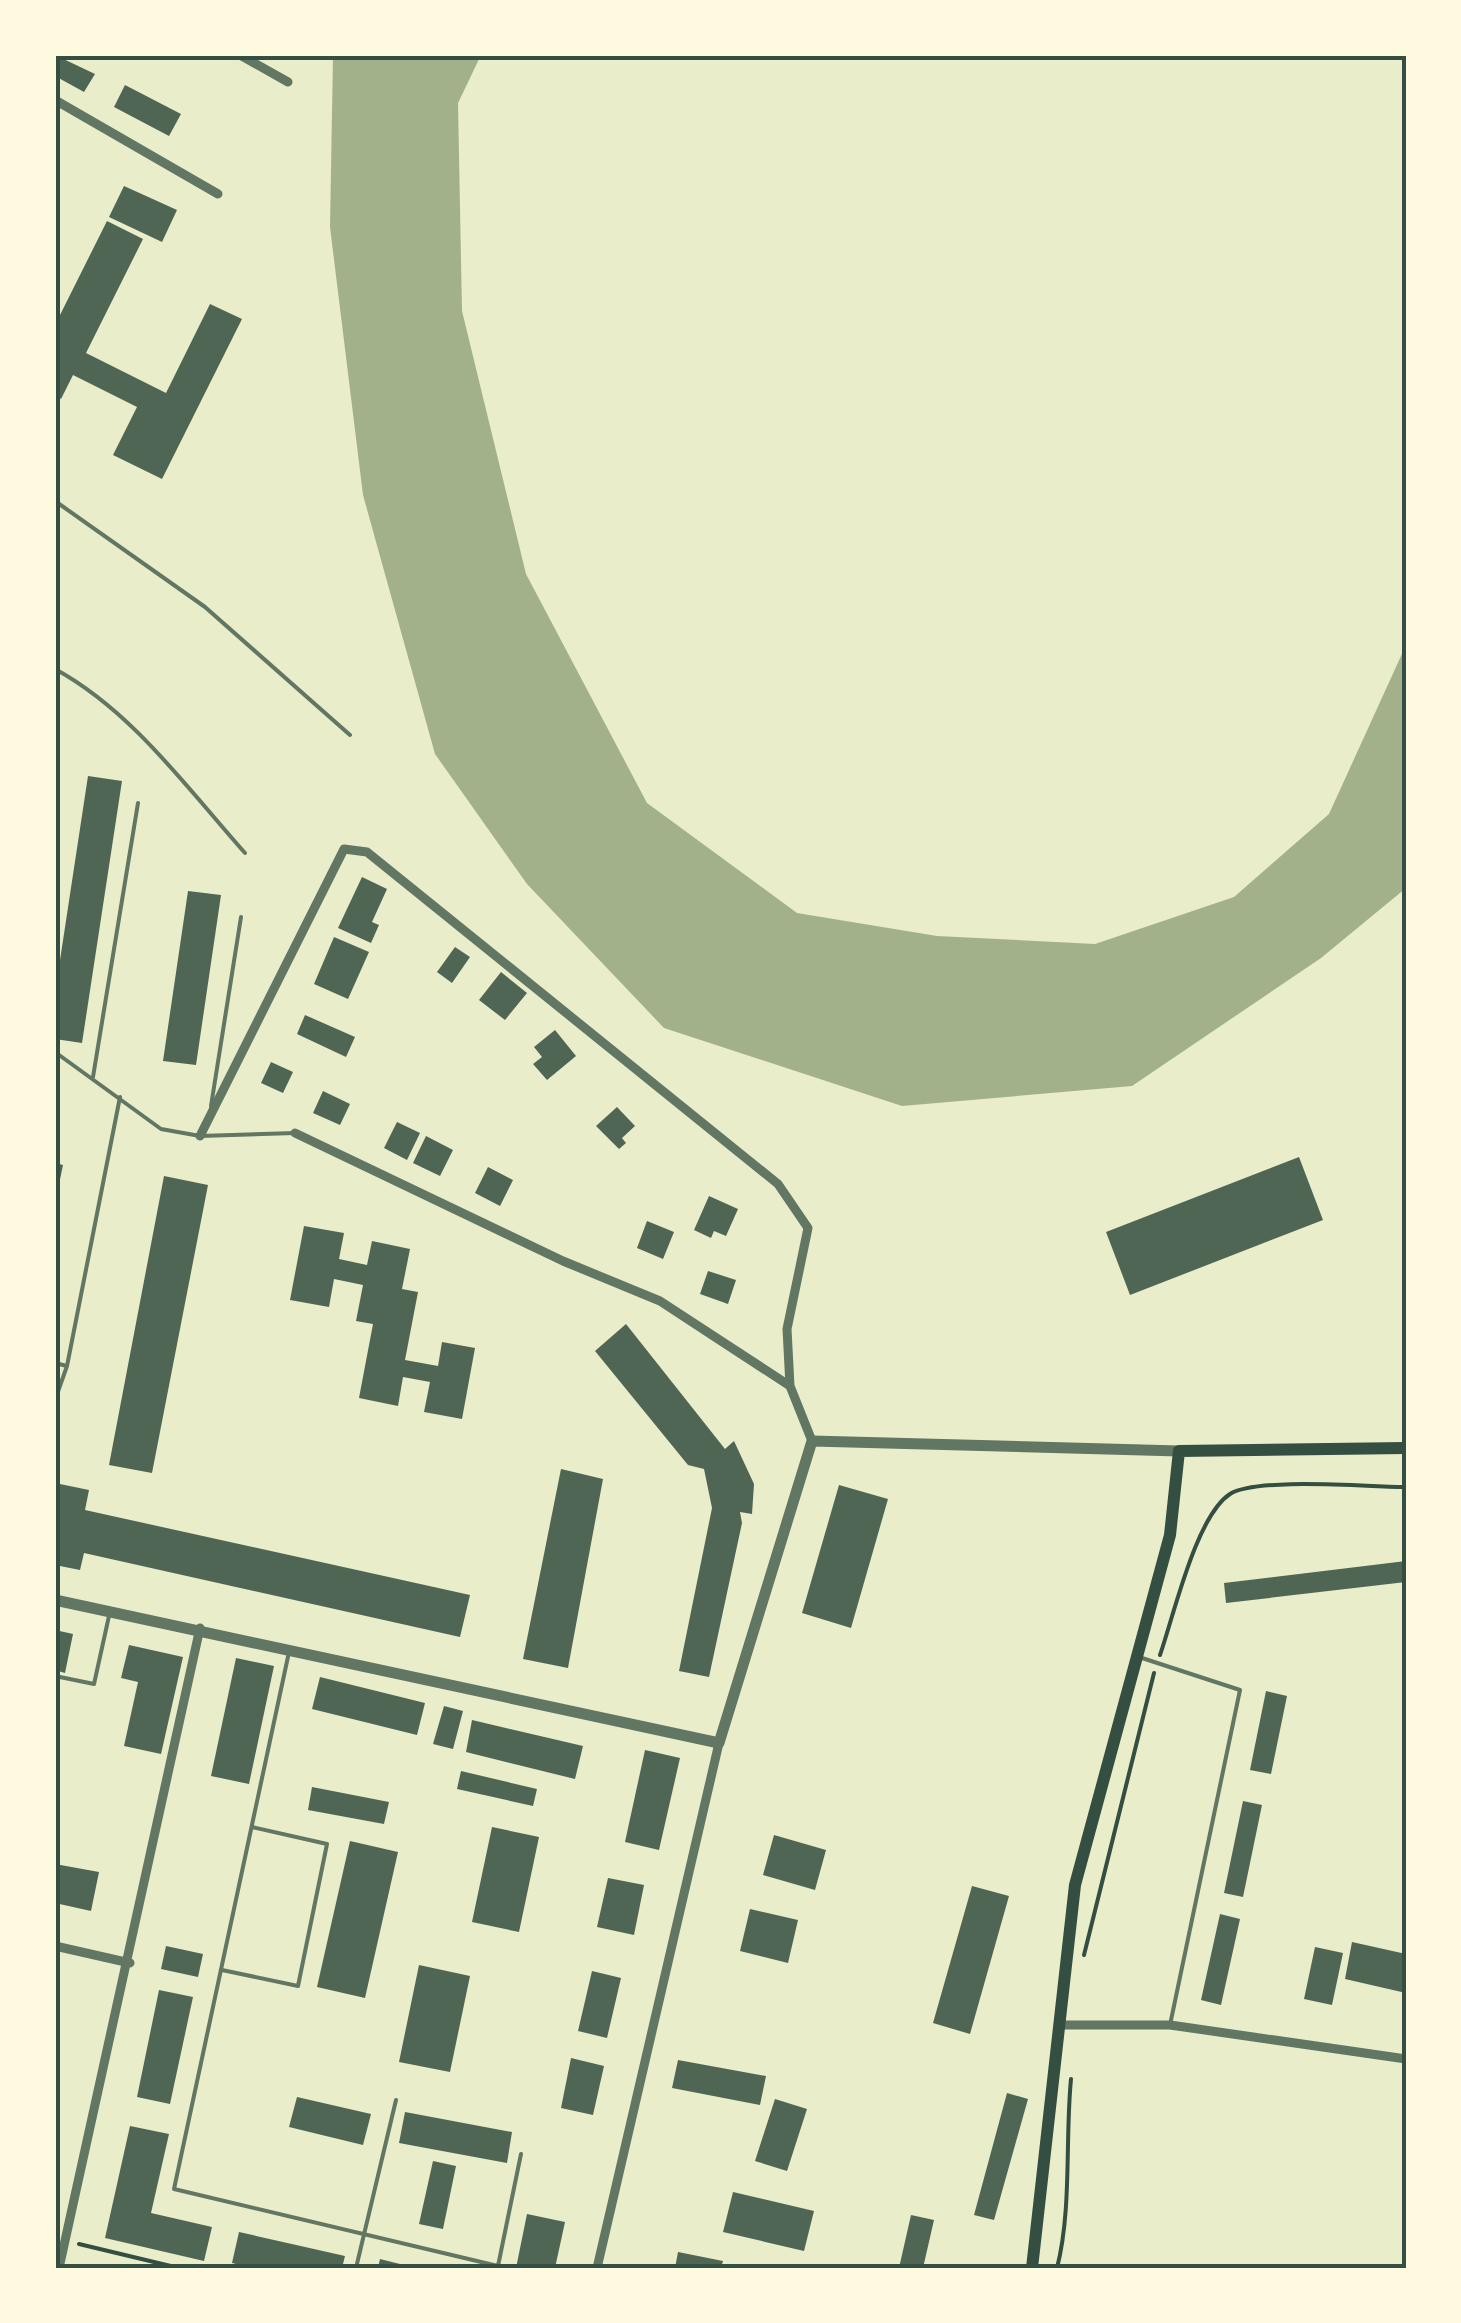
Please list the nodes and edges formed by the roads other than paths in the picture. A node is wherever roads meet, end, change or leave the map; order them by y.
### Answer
1 (240, 55) edge
2 (288, 82) dead end
3 (55, 100) edge
4 (218, 194) dead end
5 (55, 501) edge
6 (55, 669) edge
7 (350, 735) dead end
8 (138, 803) dead end
9 (245, 853) dead end
10 (241, 917) dead end
11 (55, 1052) edge
12 (93, 1077) junction
13 (120, 1097) junction
14 (208, 1120) junction
15 (295, 1133) joint
16 (200, 1136) junction
17 (55, 1362) edge
18 (67, 1366) junction
19 (790, 1386) junction
20 (55, 1400) edge
21 (812, 1440) junction
22 (1406, 1448) edge
23 (1179, 1450) junction
24 (55, 1600) edge
25 (110, 1611) junction
26 (200, 1628) junction
27 (290, 1648) junction
28 (1137, 1656) junction
29 (55, 1676) edge
30 (719, 1743) junction
31 (252, 1827) junction
32 (55, 1946) edge
33 (130, 1962) junction
34 (222, 1970) junction
35 (1060, 2024) junction
36 (1170, 2025) junction
37 (1406, 2060) edge
38 (396, 2100) dead end
39 (521, 2154) dead end
40 (364, 2236) junction
41 (58, 2268) edge
42 (356, 2268) edge
43 (596, 2268) edge
44 (1032, 2268) edge

1 - 2 street
3 - 4 street
5 - 7 lane
6 - 9 lane
8 - 12 lane
10 - 14 lane
11 - 12 lane
12 - 13 lane
13 - 16 lane
13 - 18 lane
14 - 16 street
14 - 19 street
15 - 16 lane
15 - 19 street
17 - 18 lane
18 - 20 lane
19 - 21 street
21 - 23 street
21 - 30 street
22 - 23 main road
23 - 28 main road
24 - 25 street
25 - 26 street
25 - 29 lane
26 - 27 street
26 - 33 street
27 - 30 street
27 - 31 lane
28 - 35 main road
28 - 36 lane
30 - 43 street
31 - 34 lane
31 - 34 lane
32 - 33 street
33 - 41 street
34 - 40 lane
35 - 36 street
35 - 44 main road
36 - 37 street
38 - 40 lane
39 - 40 lane
40 - 42 lane

